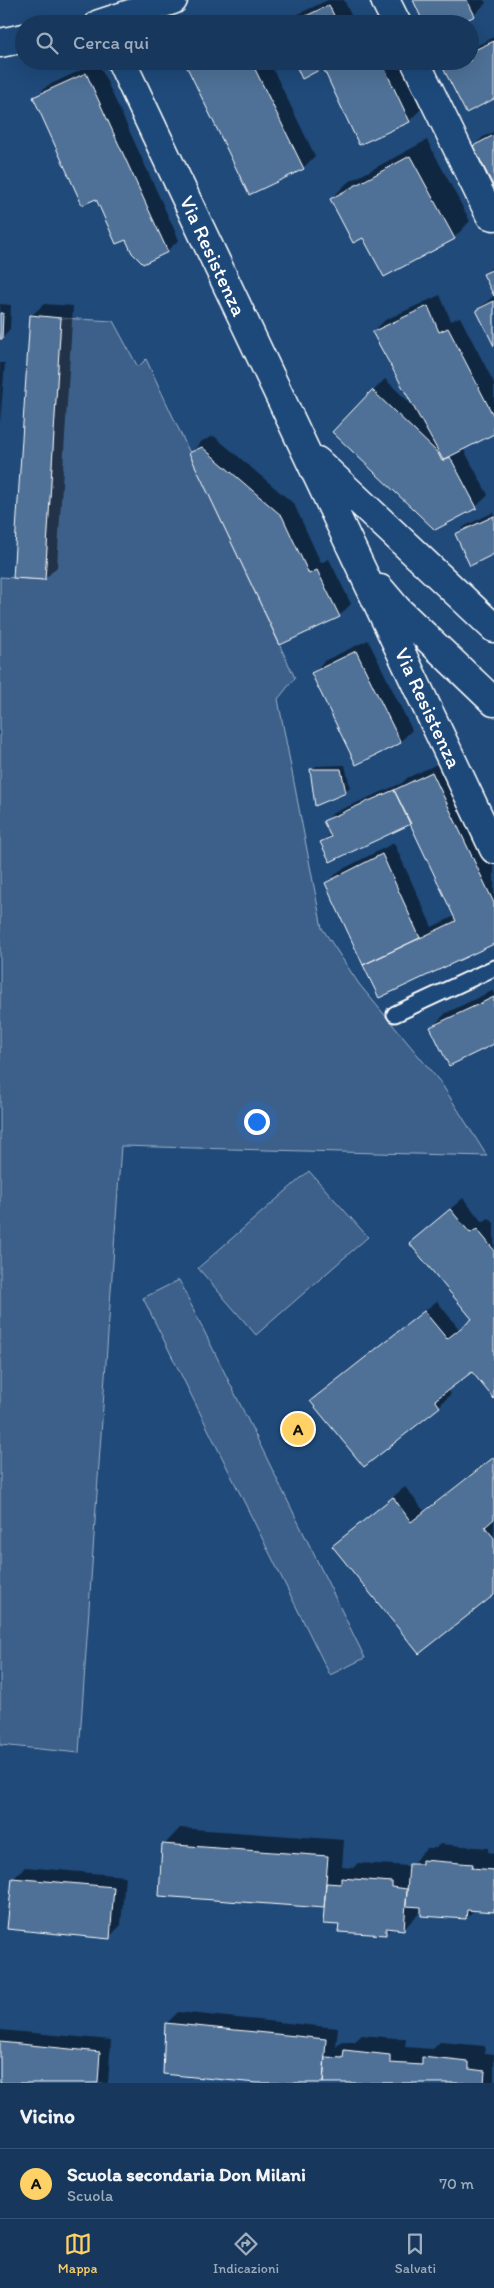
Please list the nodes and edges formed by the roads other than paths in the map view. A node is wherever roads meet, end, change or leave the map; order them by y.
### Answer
1 (173, 0) edge
2 (385, 0) edge
3 (129, 15) edge
4 (392, 15) edge
5 (15, 40) edge
6 (0, 43) edge
7 (125, 70) edge
8 (419, 70) edge
9 (494, 216) edge
10 (306, 451) junction
11 (361, 568) junction
12 (494, 628) edge
13 (494, 702) edge
14 (494, 849) edge
15 (494, 968) edge
16 (395, 1014) dead end

1 - 3 street
2 - 4 street
5 - 6 street
7 - 10 street, Via Resistenza
8 - 9 street
10 - 11 street, Via Resistenza
10 - 12 street, Via Resistenza
11 - 13 street, Via Resistenza
11 - 14 street, Via Resistenza
15 - 16 lane

